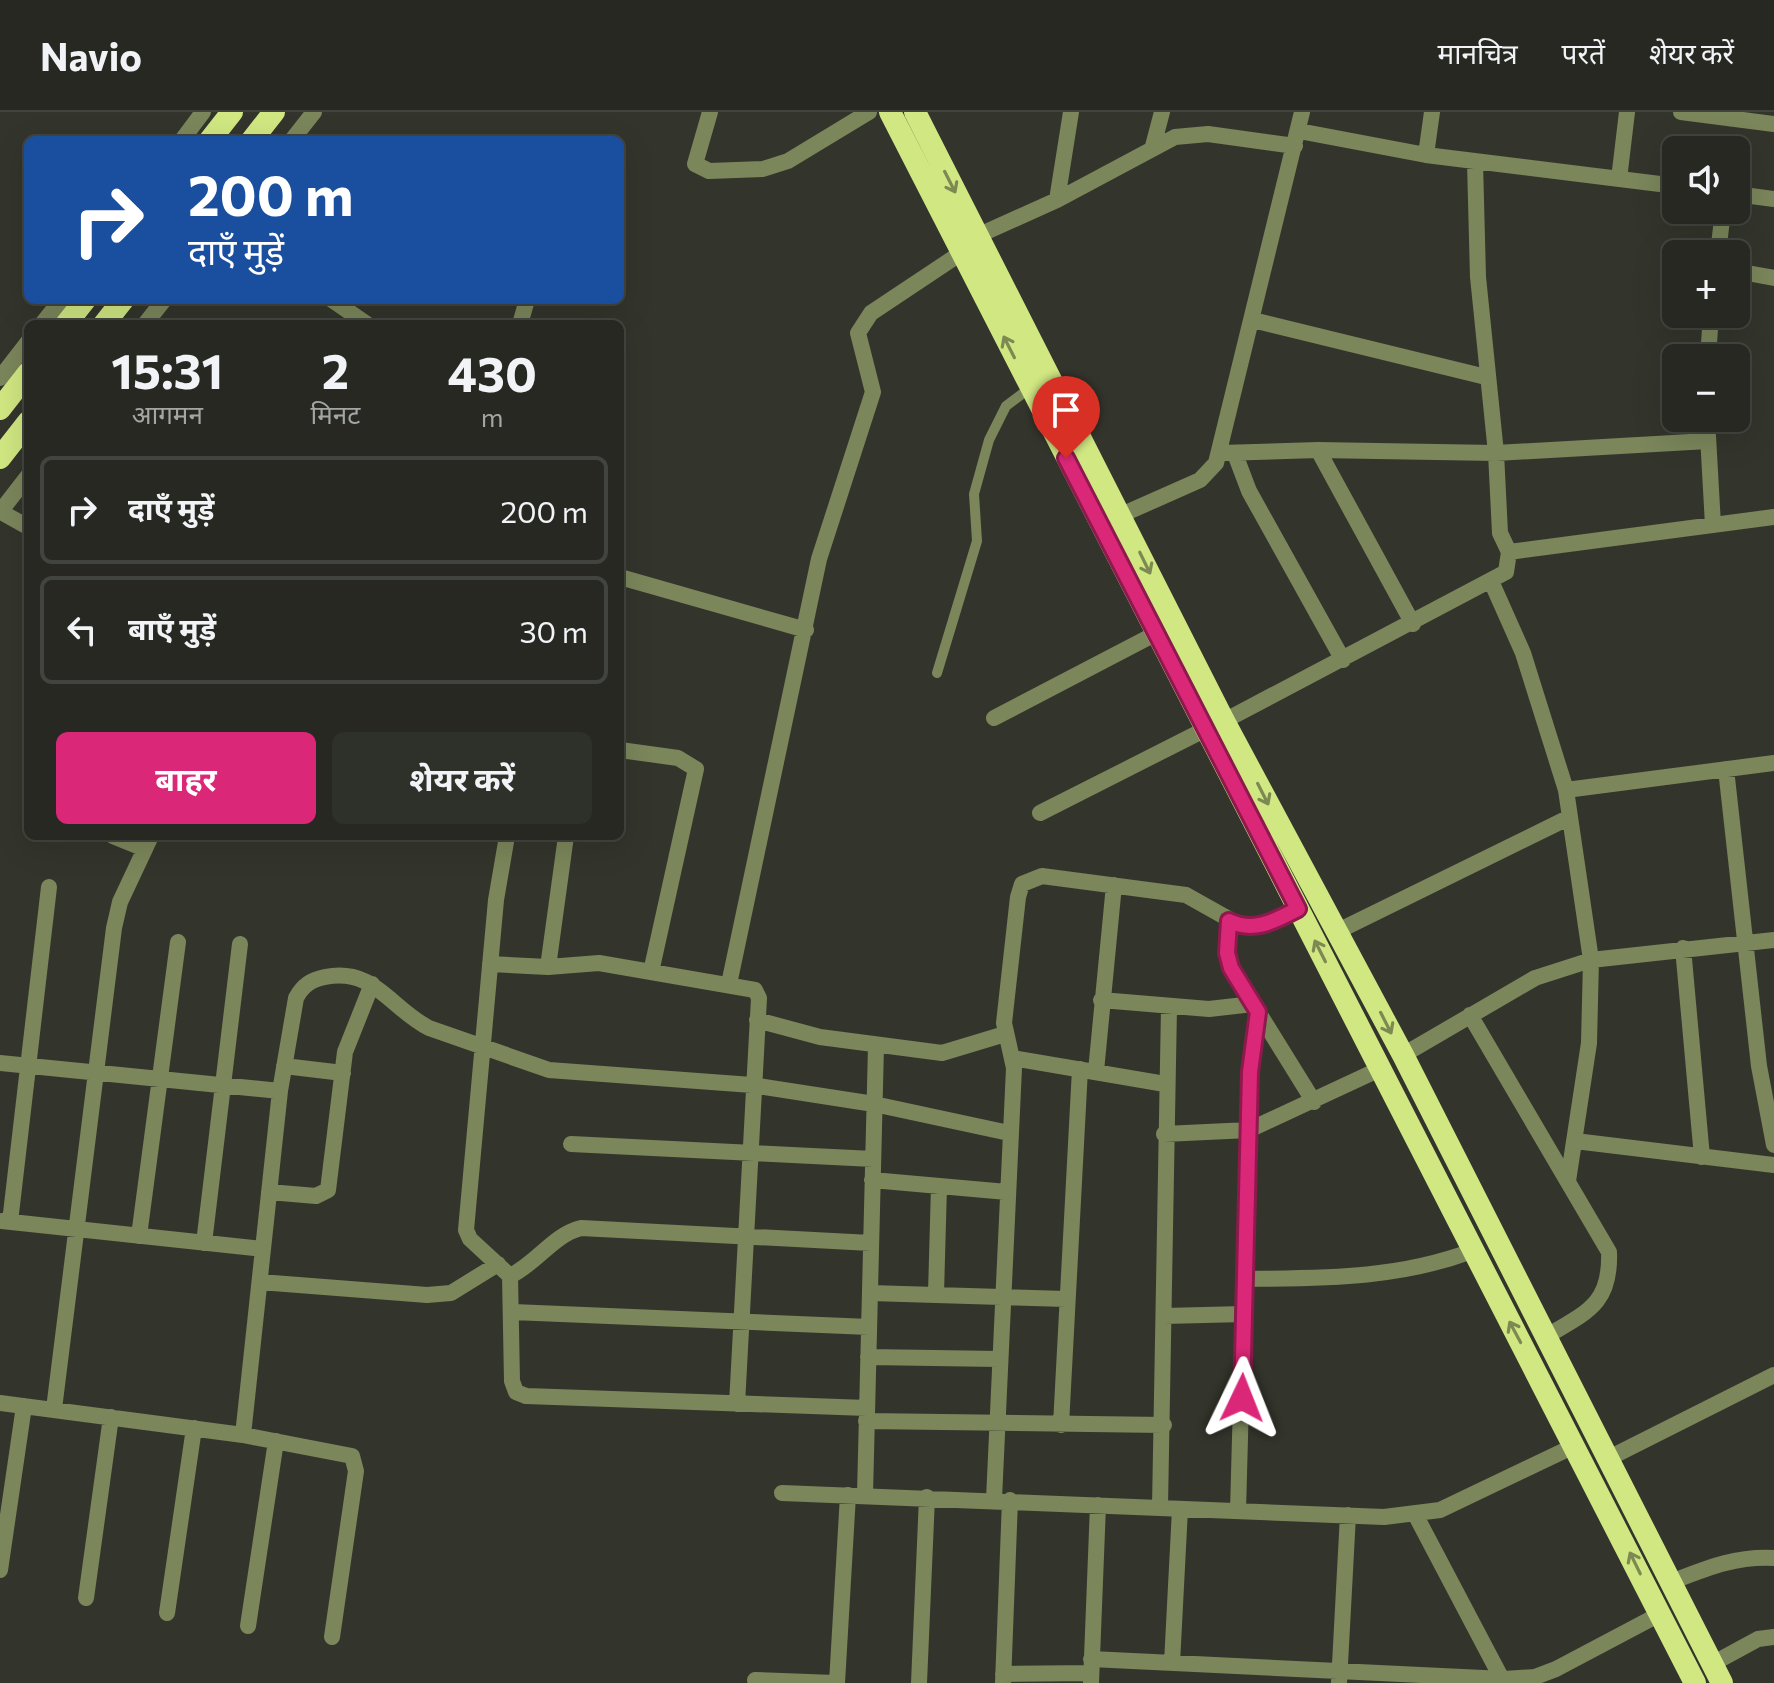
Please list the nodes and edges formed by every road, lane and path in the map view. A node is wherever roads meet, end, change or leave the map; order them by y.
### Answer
1 (203, 112) edge
2 (232, 112) edge
3 (274, 112) edge
4 (314, 112) edge
5 (710, 112) edge
6 (869, 112) edge
7 (890, 112) edge
8 (915, 112) edge
9 (1071, 112) edge
10 (1162, 112) edge
11 (1302, 112) edge
12 (1432, 112) edge
13 (1627, 112) edge
14 (1681, 112) edge
15 (1774, 124) edge
16 (185, 136) edge
17 (213, 136) edge
18 (255, 136) edge
19 (295, 136) edge
20 (1297, 139) junction
21 (1153, 146) junction
22 (1426, 155) junction
23 (1475, 162) junction
24 (1619, 179) junction
25 (1662, 184) edge
26 (1750, 196) edge
27 (1774, 199) edge
28 (1057, 200) junction
29 (977, 236) junction
30 (961, 253) junction
31 (1750, 274) edge
32 (1774, 278) edge
33 (58, 304) edge
34 (82, 304) edge
35 (120, 304) edge
36 (161, 304) edge
37 (45, 320) edge
38 (69, 320) edge
39 (107, 320) edge
40 (148, 320) edge
41 (1253, 320) junction
42 (24, 347) edge
43 (1486, 377) junction
44 (0, 378) edge
45 (24, 378) edge
46 (1030, 388) junction
47 (0, 409) edge
48 (24, 427) edge
49 (1708, 432) edge
50 (1708, 441) junction
51 (1318, 450) junction
52 (1228, 453) junction
53 (1496, 453) junction
54 (0, 458) edge
55 (24, 481) edge
56 (0, 512) edge
57 (1121, 515) junction
58 (1774, 517) edge
59 (24, 525) edge
60 (1713, 525) junction
61 (1509, 552) junction
62 (1491, 581) junction
63 (624, 584) edge
64 (1413, 624) junction
65 (806, 630) junction
66 (1155, 634) junction
67 (1343, 660) junction
68 (937, 673) dead end
69 (994, 718) dead end
70 (1214, 725) junction
71 (624, 751) edge
72 (1774, 763) edge
73 (1726, 769) junction
74 (1566, 790) junction
75 (1040, 813) dead end
76 (1570, 817) junction
77 (506, 840) edge
78 (565, 840) edge
79 (148, 843) edge
80 (1114, 885) junction
81 (49, 887) dead end
82 (1298, 909) junction
83 (1229, 921) junction
84 (1338, 931) junction
85 (1774, 940) edge
86 (178, 942) dead end
87 (1743, 943) junction
88 (240, 944) dead end
89 (1683, 948) junction
90 (1591, 960) junction
91 (490, 964) junction
92 (548, 967) junction
93 (651, 972) junction
94 (372, 984) junction
95 (729, 984) junction
96 (1101, 1000) junction
97 (1169, 1007) junction
98 (1256, 1008) junction
99 (1470, 1015) junction
100 (757, 1020) junction
101 (1005, 1034) junction
102 (482, 1045) junction
103 (876, 1046) junction
104 (1403, 1055) junction
105 (1012, 1058) junction
106 (0, 1063) edge
107 (29, 1066) junction
108 (284, 1066) junction
109 (1380, 1069) junction
110 (1088, 1070) junction
111 (95, 1073) junction
112 (343, 1073) junction
113 (162, 1080) junction
114 (1165, 1084) junction
115 (222, 1085) junction
116 (752, 1085) junction
117 (280, 1091) junction
118 (1314, 1102) junction
119 (874, 1104) junction
120 (1249, 1130) junction
121 (1009, 1133) junction
122 (1164, 1134) junction
123 (1575, 1141) junction
124 (571, 1144) dead end
125 (1774, 1145) edge
126 (749, 1155) junction
127 (1702, 1157) junction
128 (873, 1159) junction
129 (1774, 1165) edge
130 (872, 1180) junction
131 (1568, 1181) junction
132 (939, 1186) junction
133 (269, 1192) junction
134 (1007, 1192) junction
135 (5, 1222) edge
136 (77, 1229) junction
137 (139, 1236) junction
138 (745, 1236) junction
139 (204, 1243) junction
140 (871, 1243) junction
141 (263, 1249) junction
142 (1472, 1251) junction
143 (504, 1270) junction
144 (1245, 1279) junction
145 (260, 1282) junction
146 (870, 1293) junction
147 (936, 1294) junction
148 (1002, 1295) junction
149 (1066, 1299) junction
150 (513, 1312) junction
151 (1244, 1314) junction
152 (1164, 1316) junction
153 (741, 1319) junction
154 (869, 1327) junction
155 (1547, 1336) junction
156 (868, 1357) junction
157 (999, 1359) junction
158 (1774, 1375) edge
159 (0, 1403) edge
160 (737, 1404) junction
161 (24, 1406) junction
162 (54, 1409) junction
163 (867, 1414) junction
164 (111, 1417) junction
165 (997, 1425) junction
166 (1061, 1425) junction
167 (1164, 1425) junction
168 (194, 1428) junction
169 (243, 1435) junction
170 (276, 1441) junction
171 (1574, 1446) junction
172 (1609, 1458) junction
173 (782, 1493) dead end
174 (856, 1495) junction
175 (927, 1497) junction
176 (1002, 1500) junction
177 (1098, 1505) junction
178 (1160, 1507) junction
179 (1180, 1509) junction
180 (1238, 1511) junction
181 (1415, 1514) junction
182 (1348, 1515) junction
183 (1774, 1558) edge
184 (0, 1570) edge
185 (1671, 1582) junction
186 (86, 1598) dead end
187 (167, 1613) dead end
188 (1660, 1614) junction
189 (248, 1626) dead end
190 (332, 1637) dead end
191 (1774, 1637) edge
192 (1172, 1663) junction
193 (1091, 1672) edge
194 (1717, 1674) edge
195 (1339, 1677) edge
196 (1003, 1678) edge
197 (755, 1680) dead end
198 (1504, 1681) edge
199 (825, 1683) edge
200 (836, 1683) edge
201 (919, 1683) edge
202 (1695, 1683) edge

1 - 16 street
2 - 17 highway
3 - 18 highway
4 - 19 street
5 - 6 street
7 - 30 highway
8 -> 29 highway
9 - 28 street
10 - 21 street
11 - 20 street
12 - 22 street
13 - 24 street
14 - 15 street
20 - 21 street
20 - 22 street
20 - 41 street
21 - 28 street
22 - 23 street
23 - 24 street
23 - 43 street
24 - 25 street
26 - 27 street
28 - 29 street
29 - 57 highway
46 -> 30 highway
30 - 65 street
31 - 32 street
33 - 37 street
34 - 38 highway
35 - 39 highway
36 - 40 street
41 - 43 street
41 - 52 street
42 - 44 street
43 - 53 street
45 - 47 highway
46 - 66 highway
46 - 68 lane
48 - 54 highway
49 - 50 street
50 - 53 street
50 - 60 street
51 - 52 street
51 - 53 street
51 - 64 street
52 - 57 street
52 - 67 street
53 - 61 street
55 - 56 street
56 - 59 street
57 -> 70 highway
58 - 60 street
60 - 61 street
61 - 62 street
62 - 64 street
62 - 74 street
63 - 65 street
64 - 67 street
65 - 95 street
66 - 69 street
66 - 70 highway
67 - 70 street
70 - 75 street
70 - 82 highway
70 -> 84 highway
71 - 93 street
72 - 73 street
73 - 74 street
73 - 87 street
74 - 76 street
76 - 84 street
76 - 90 street
77 - 91 street
78 - 92 street
79 - 111 street
80 - 83 street
80 - 96 street
80 - 101 street
81 - 107 street
82 - 83 street
109 -> 82 highway
83 - 98 street
84 -> 104 highway
85 - 87 street
86 - 113 street
87 - 89 street
87 - 125 street
88 - 115 street
89 - 90 street
89 - 127 street
90 - 99 street
90 - 123 street
91 - 92 street
91 - 102 street
92 - 93 street
93 - 95 street
94 - 102 street
94 - 108 street
94 - 112 street
95 - 100 street
96 - 97 street
96 - 110 street
97 - 98 street
97 - 114 street
98 - 118 street
98 - 120 street
99 - 104 street
99 - 131 street
100 - 103 street
100 - 116 street
101 - 103 street
101 - 105 street
102 - 116 street
102 - 143 street
103 - 119 street
104 - 155 highway
105 - 110 street
105 - 121 street
106 - 107 street
107 - 111 street
107 - 135 street
108 - 112 street
108 - 117 street
109 - 118 street
109 - 142 highway
110 - 114 street
110 - 149 street
111 - 113 street
111 - 136 street
112 - 133 street
113 - 115 street
113 - 137 street
114 - 122 street
115 - 117 street
115 - 139 street
116 - 119 street
116 - 126 street
117 - 133 street
118 - 120 street
119 - 121 street
119 - 128 street
120 - 122 street
120 - 144 street
121 - 134 street
122 - 152 street
123 - 127 street
123 - 131 street
124 - 126 street
126 - 128 street
126 - 138 street
127 - 129 street
128 - 130 street
130 - 132 street
130 - 140 street
131 - 155 street
132 - 134 street
132 - 147 street
133 - 141 street
134 - 148 street
135 - 136 street
136 - 137 street
136 - 162 street
137 - 139 street
138 - 140 street
138 - 143 street
138 - 153 street
139 - 141 street
140 - 146 street
141 - 145 street
142 - 144 street
171 -> 142 highway
143 - 145 street
143 - 150 street
144 - 151 street
145 - 169 street
146 - 147 street
146 - 154 street
147 - 148 street
148 - 149 street
148 - 157 street
149 - 166 street
150 - 153 street
150 - 160 street
151 - 152 street
151 - 180 street
152 - 167 street
153 - 154 street
153 - 160 street
154 - 156 street
155 - 172 highway
156 - 157 street
156 - 163 street
157 - 165 street
158 - 172 street
159 - 161 street
160 - 163 street
161 - 162 street
161 - 184 street
162 - 164 street
163 - 165 street
163 - 174 street
164 - 168 street
164 - 186 street
165 - 166 street
165 - 176 street
166 - 167 street
167 - 178 street
168 - 169 street
168 - 187 street
169 - 170 street
170 - 189 street
170 - 190 street
171 - 181 street
188 -> 171 highway
172 - 185 highway
173 - 174 street
174 - 175 street
174 - 200 street
175 - 176 street
175 - 201 street
176 - 177 street
176 - 196 street
177 - 178 street
177 - 193 street
178 - 179 street
179 - 180 street
179 - 192 street
180 - 182 street
181 - 182 street
181 - 198 street
182 - 195 street
183 - 185 street
185 - 194 highway
188 - 198 street
188 - 202 highway
191 - 194 street
192 - 193 street
192 - 195 street
193 - 196 street
195 - 198 street
197 - 199 street
199 - 200 street

